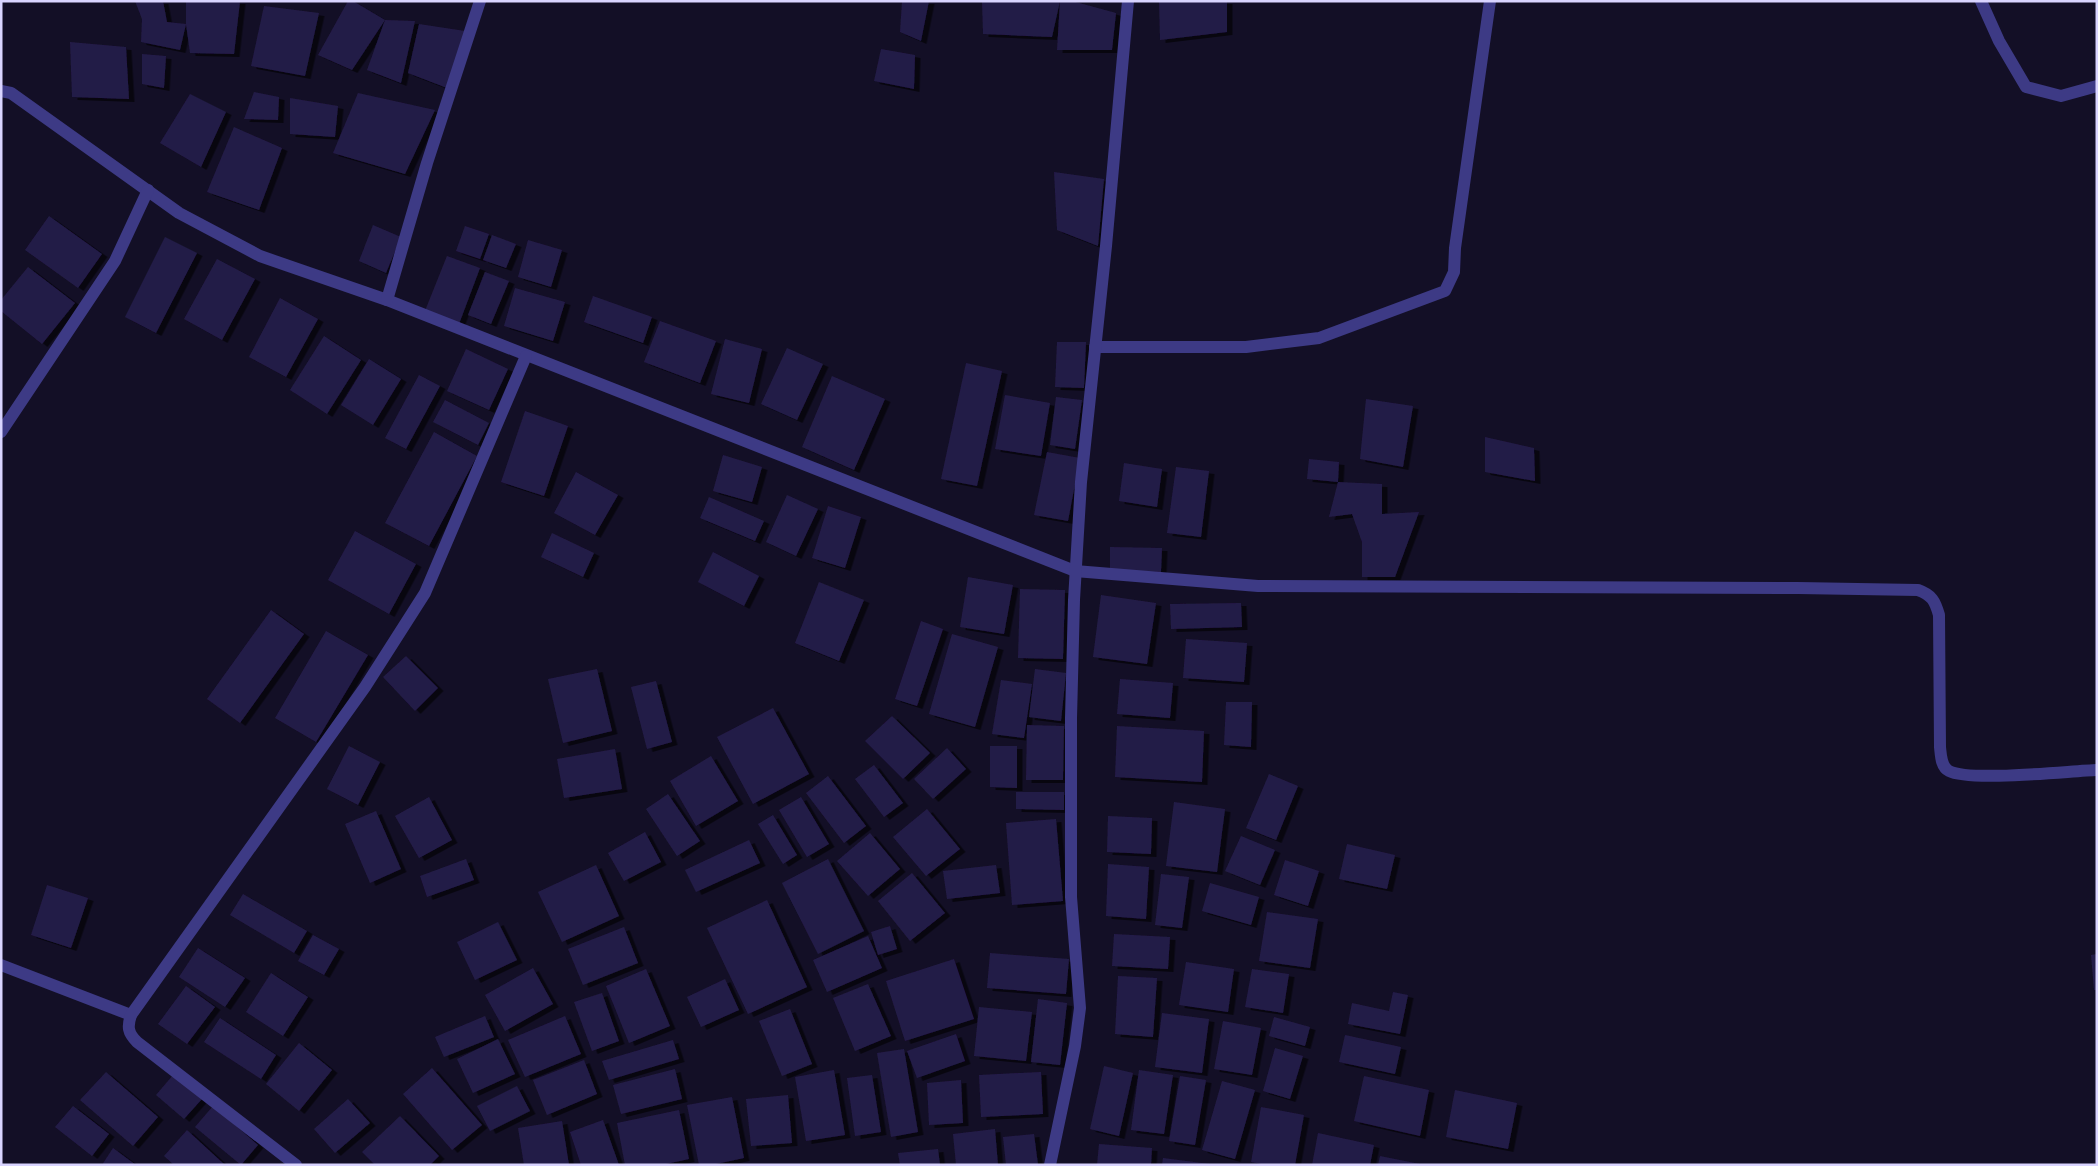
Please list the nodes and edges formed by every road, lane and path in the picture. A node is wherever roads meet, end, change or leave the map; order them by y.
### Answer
1 (480, 1) edge
2 (1128, 1) edge
3 (1490, 1) edge
4 (1981, 1) edge
5 (2097, 86) edge
6 (1, 91) edge
7 (148, 190) junction
8 (387, 300) junction
9 (1096, 347) junction
10 (526, 356) junction
11 (1, 432) edge
12 (1075, 571) junction
13 (2097, 770) edge
14 (1, 965) edge
15 (131, 1015) junction
16 (296, 1165) edge
17 (1050, 1165) edge

1 - 8 street
2 - 9 street
3 - 9 street
4 - 5 street
6 - 7 street
7 - 8 street
7 - 11 street
8 - 10 street
9 - 12 street
10 - 12 street
10 - 15 street
12 - 13 street
12 - 17 street
14 - 15 street
15 - 16 street

